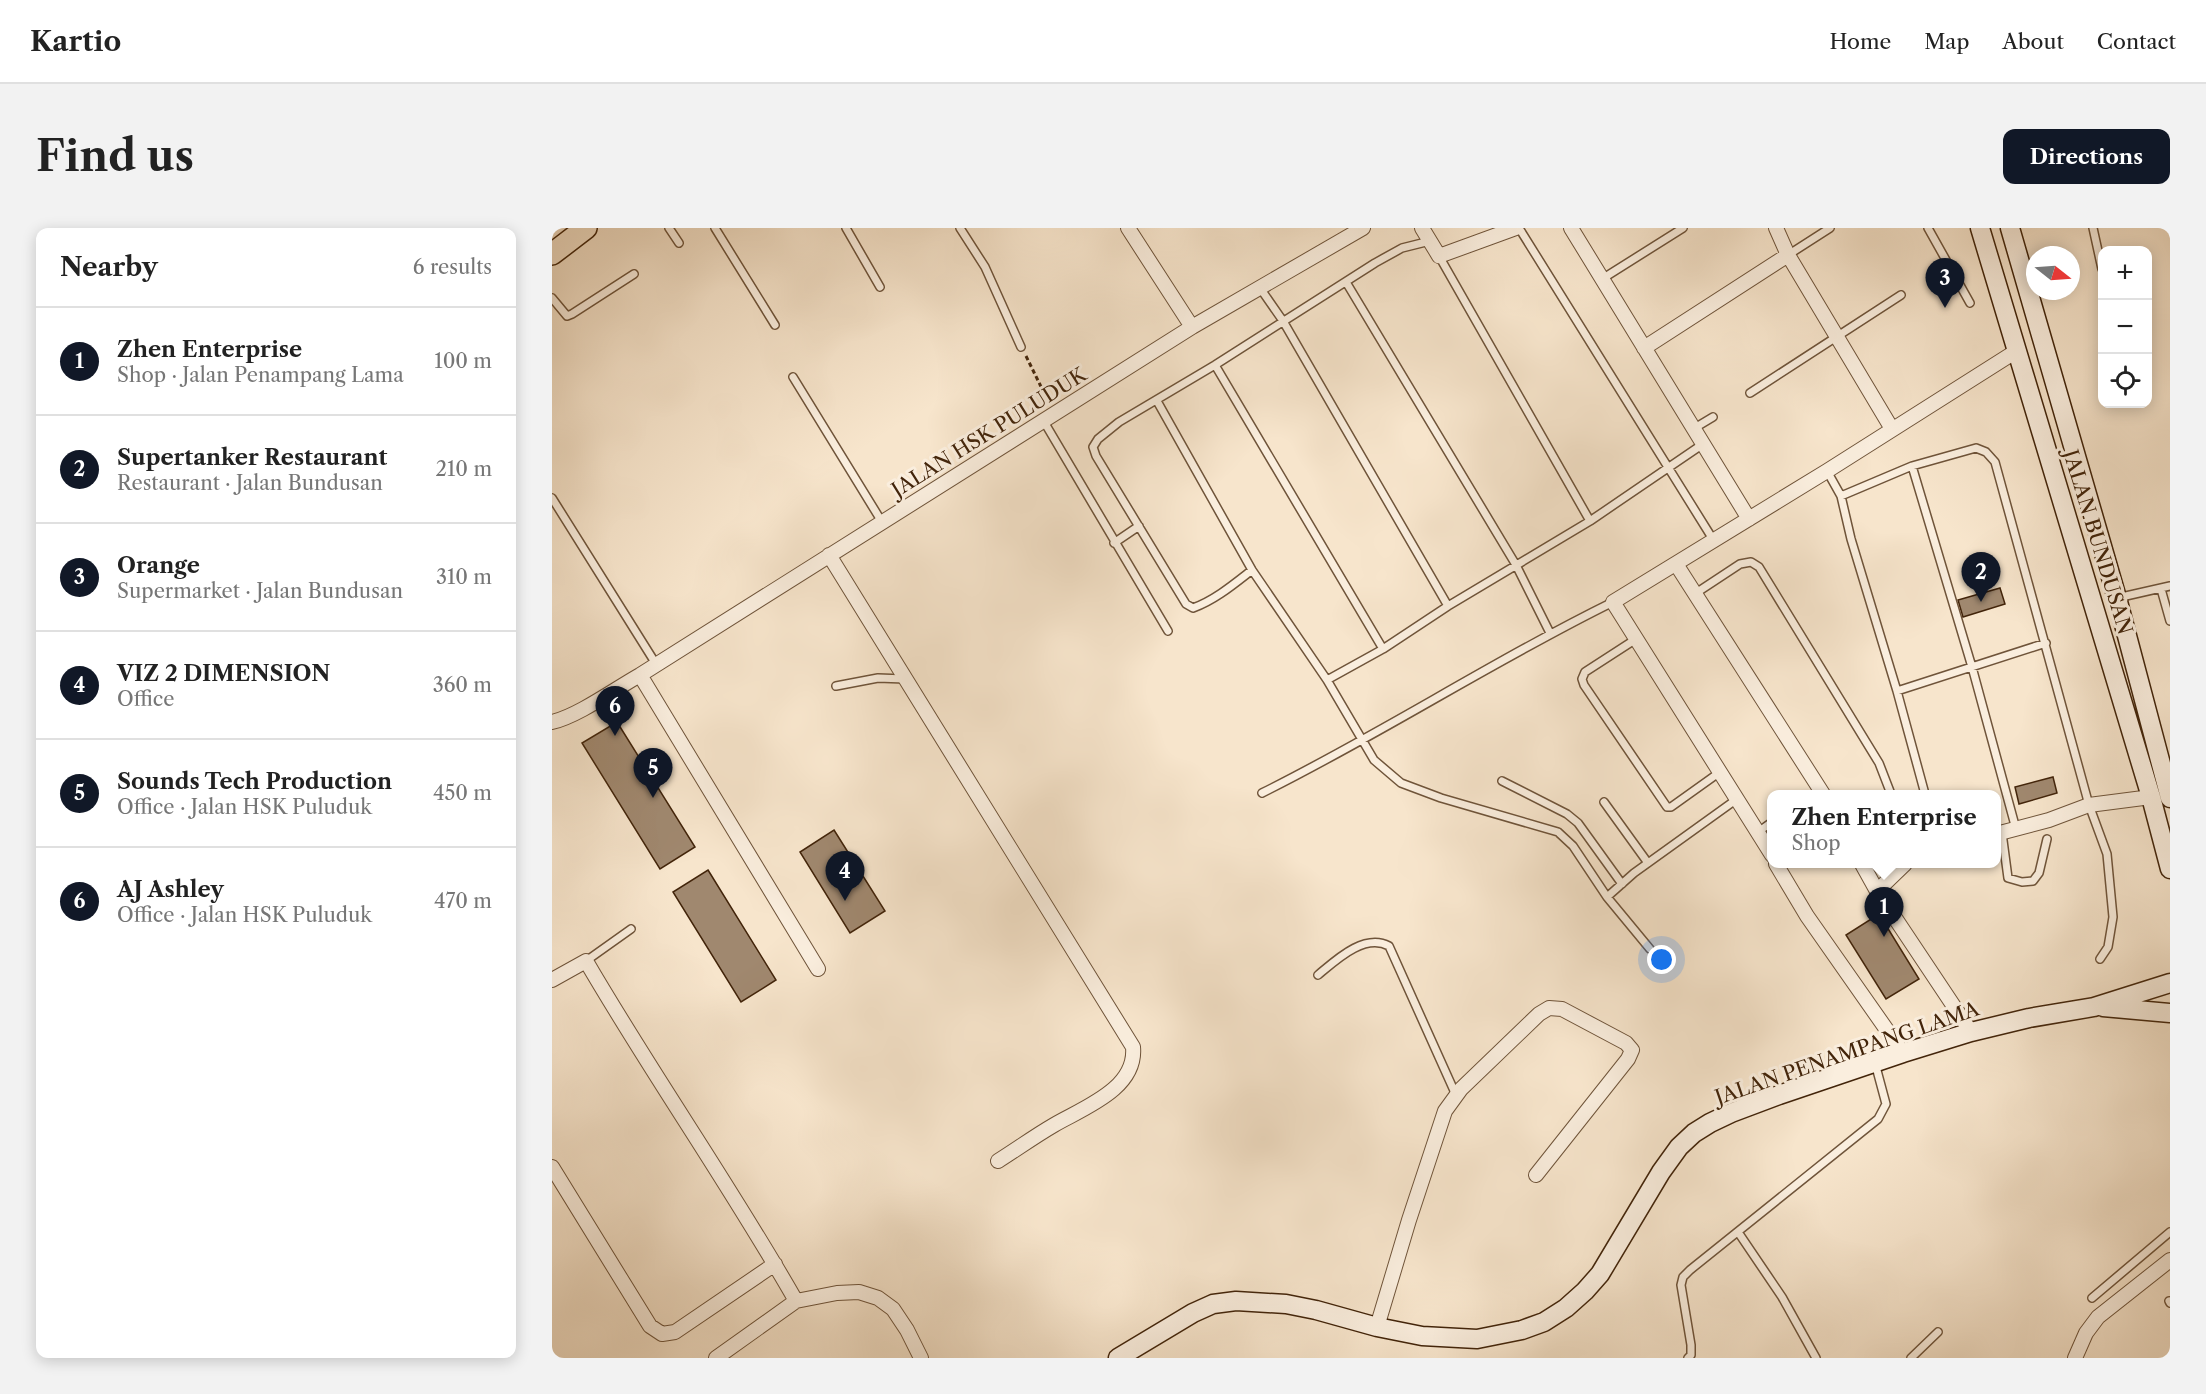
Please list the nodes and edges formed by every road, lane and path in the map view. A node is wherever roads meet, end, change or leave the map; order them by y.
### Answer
1 (669, 228) edge
2 (715, 228) edge
3 (846, 228) edge
4 (960, 228) edge
5 (1363, 228) edge
6 (1422, 228) edge
7 (1518, 228) edge
8 (1571, 228) edge
9 (1683, 228) edge
10 (1776, 228) edge
11 (1830, 228) edge
12 (1928, 228) edge
13 (1980, 228) edge
14 (2010, 228) edge
15 (2093, 228) edge
16 (1131, 229) edge
17 (581, 232) edge
18 (1430, 241) junction
19 (679, 243) dead end
20 (552, 248) edge
21 (2098, 248) edge
22 (552, 254) edge
23 (1788, 255) junction
24 (1439, 256) junction
25 (1950, 265) junction
26 (634, 274) dead end
27 (1931, 276) dead end
28 (1602, 279) junction
29 (1346, 282) junction
30 (880, 286) dead end
31 (1260, 288) junction
32 (1901, 296) dead end
33 (552, 298) edge
34 (1970, 303) dead end
35 (1283, 321) junction
36 (775, 325) dead end
37 (1192, 327) junction
38 (1836, 336) junction
39 (1021, 347) joint
40 (1644, 348) junction
41 (2018, 350) junction
42 (1215, 365) junction
43 (792, 376) dead end
44 (1750, 393) dead end
45 (1157, 401) junction
46 (1049, 417) junction
47 (1713, 417) dead end
48 (1694, 429) junction
49 (1893, 429) junction
50 (1703, 444) junction
51 (1912, 466) junction
52 (1669, 467) junction
53 (1827, 471) junction
54 (1841, 496) junction
55 (552, 498) edge
56 (1749, 519) junction
57 (1590, 521) junction
58 (882, 522) junction
59 (1139, 526) junction
60 (1714, 541) junction
61 (1114, 543) junction
62 (829, 555) junction
63 (1676, 564) junction
64 (1516, 566) junction
65 (1252, 570) junction
66 (2170, 586) edge
67 (2161, 589) junction
68 (1696, 592) junction
69 (2117, 598) junction
70 (1613, 602) junction
71 (1448, 606) junction
72 (2170, 621) edge
73 (1168, 631) dead end
74 (1550, 633) junction
75 (1636, 639) junction
76 (2046, 643) junction
77 (1383, 649) junction
78 (656, 664) junction
79 (1972, 667) junction
80 (639, 675) junction
81 (905, 680) junction
82 (1327, 680) junction
83 (836, 686) dead end
84 (1897, 690) junction
85 (552, 722) edge
86 (1363, 741) junction
87 (1720, 772) junction
88 (1502, 781) dead end
89 (1816, 790) edge
90 (1889, 790) edge
91 (1924, 790) edge
92 (1997, 790) edge
93 (1262, 793) dead end
94 (2151, 797) junction
95 (2170, 798) edge
96 (1737, 799) junction
97 (1604, 802) dead end
98 (2089, 805) junction
99 (2001, 812) edge
100 (1767, 826) edge
101 (1758, 832) junction
102 (2005, 832) edge
103 (2047, 839) dead end
104 (1767, 847) edge
105 (1648, 863) junction
106 (1778, 868) edge
107 (1864, 868) edge
108 (1901, 868) edge
109 (2170, 869) edge
110 (1622, 884) junction
111 (1877, 891) junction
112 (1607, 897) junction
113 (631, 929) dead end
114 (1650, 948) dead end
115 (2100, 959) dead end
116 (586, 961) junction
117 (818, 969) dead end
118 (1318, 975) dead end
119 (552, 980) edge
120 (2170, 982) edge
121 (2094, 1006) junction
122 (2170, 1013) edge
123 (1971, 1032) junction
124 (1903, 1053) junction
125 (1875, 1063) junction
126 (1456, 1096) junction
127 (998, 1161) dead end
128 (552, 1167) edge
129 (1536, 1175) dead end
130 (1738, 1232) junction
131 (2170, 1232) edge
132 (2170, 1260) edge
133 (775, 1264) junction
134 (2092, 1298) dead end
135 (796, 1301) junction
136 (1377, 1327) junction
137 (1938, 1332) dead end
138 (716, 1358) edge
139 (921, 1358) edge
140 (1119, 1358) edge
141 (1688, 1358) edge
142 (1816, 1358) edge
143 (1911, 1358) edge
144 (2075, 1358) edge

1 - 19 lane
2 - 36 lane
3 - 30 lane
4 - 39 lane
5 - 31 street, JALAN HSK PULUDUK
6 - 18 street
7 - 24 street
7 - 52 lane
8 - 28 street
9 - 28 lane
10 - 23 street
11 - 23 lane
12 - 25 lane
13 - 41 main road, JALAN BUNDUSAN
14 - 69 main road, JALAN BUNDUSAN
15 - 21 lane
16 - 37 street
17 - 20 main road
17 - 22 main road
18 - 24 street
18 - 29 lane
23 - 38 street
23 - 40 street
24 - 57 lane
25 - 27 lane
25 - 34 lane
26 - 33 lane
28 - 40 street
29 - 35 lane
29 - 64 lane
31 - 35 lane
31 - 37 street, JALAN HSK PULUDUK
32 - 38 lane
35 - 42 lane
35 - 71 lane
37 - 46 street, JALAN HSK PULUDUK
38 - 44 lane
38 - 49 street
39 - 46 path
40 - 48 street
41 - 49 street
41 - 94 main road, JALAN BUNDUSAN
42 - 45 lane
42 - 77 lane
43 - 58 lane
45 - 59 lane
45 - 65 lane
46 - 58 street, JALAN HSK PULUDUK
46 - 61 lane
47 - 48 lane
48 - 50 street
49 - 53 street
50 - 52 lane
50 - 56 street
51 - 54 lane
51 - 76 lane
51 - 79 lane
52 - 57 lane
52 - 60 lane
53 - 54 lane
53 - 56 street
54 - 84 lane
55 - 78 lane
56 - 60 street
57 - 64 lane
58 - 62 street, JALAN HSK PULUDUK
59 - 61 lane
59 - 65 lane
60 - 63 street
61 - 73 lane
62 - 78 street, JALAN HSK PULUDUK
62 - 81 street
63 - 68 street
63 - 70 street
64 - 71 lane
64 - 74 lane
65 - 82 lane
66 - 67 lane
67 - 69 lane
67 - 72 lane
68 - 89 street
68 - 90 lane
69 - 95 main road, JALAN BUNDUSAN
70 - 74 lane
70 - 75 street
71 - 77 lane
74 - 86 lane
75 - 87 street
75 - 87 lane
76 - 79 lane
76 - 98 lane
77 - 82 lane
78 - 80 street, JALAN HSK PULUDUK
79 - 84 lane
79 - 92 lane
80 - 85 street, JALAN HSK PULUDUK
80 - 117 street
81 - 83 lane
81 - 127 street
82 - 86 lane
84 - 91 lane
86 - 93 lane
86 - 112 lane
87 - 96 street
88 - 110 lane
94 - 98 street
94 - 109 main road, JALAN BUNDUSAN
96 - 101 street
96 - 105 lane
97 - 105 lane
98 - 102 street
98 - 115 lane
99 - 102 lane
100 - 101 lane
101 - 104 street
102 - 103 lane
105 - 110 lane
106 - 124 street
107 - 111 street
108 - 111 street
110 - 112 lane
111 - 123 street
112 - 114 lane
113 - 116 lane
116 - 119 street
116 - 133 street
118 - 126 lane
120 - 121 main road, JALAN PENAMPANG LAMA
121 - 122 main road, JALAN PENAMPANG LAMA
121 - 123 main road, JALAN PENAMPANG LAMA
123 - 124 main road, JALAN PENAMPANG LAMA
124 - 125 main road, JALAN PENAMPANG LAMA
125 - 130 lane
125 - 136 main road, JALAN PENAMPANG LAMA
126 - 129 street
126 - 136 street
128 - 133 street
130 - 141 lane
130 - 142 lane
131 - 134 lane
132 - 144 street
133 - 135 street
135 - 138 street
135 - 139 street
136 - 140 main road, JALAN PENAMPANG LAMA
137 - 143 lane

